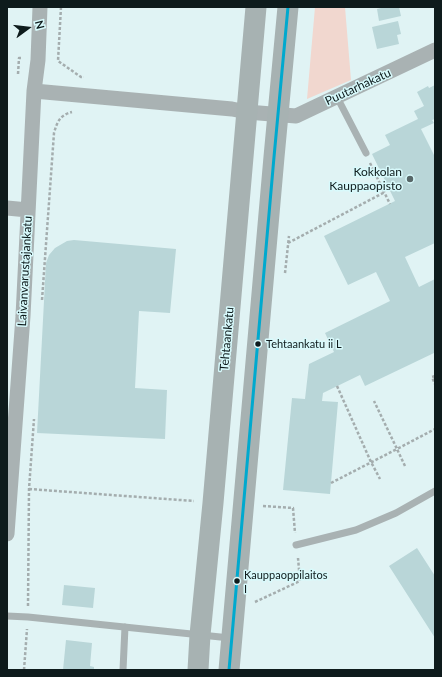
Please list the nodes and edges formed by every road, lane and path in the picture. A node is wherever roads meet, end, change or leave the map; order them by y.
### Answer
1 (40, 7) edge
2 (61, 7) edge
3 (256, 7) edge
4 (288, 7) edge
5 (435, 50) edge
6 (89, 78) dead end
7 (34, 91) junction
8 (337, 97) junction
9 (77, 110) dead end
10 (247, 112) junction
11 (278, 115) junction
12 (366, 153) joint
13 (385, 192) junction
14 (390, 204) dead end
15 (7, 208) edge
16 (28, 210) junction
17 (288, 243) dead end
18 (42, 307) dead end
19 (435, 376) edge
20 (435, 384) edge
21 (337, 386) dead end
22 (374, 401) dead end
23 (34, 418) dead end
24 (435, 429) edge
25 (397, 449) junction
26 (371, 462) junction
27 (405, 466) dead end
28 (380, 479) dead end
29 (331, 483) dead end
30 (29, 489) junction
31 (435, 491) edge
32 (195, 502) dead end
33 (264, 506) dead end
34 (7, 534) edge
35 (296, 546) junction
36 (255, 602) dead end
37 (7, 616) edge
38 (28, 617) junction
39 (125, 627) junction
40 (200, 635) junction
41 (231, 638) junction
42 (24, 670) edge
43 (123, 670) edge
44 (198, 670) edge
45 (229, 670) edge

1 - 7 street, Laivanvarustajankatu
2 - 6 path
3 - 10 main road, Tehtaankatu
4 - 11 main road
5 - 8 street, Puutarhakatu
7 - 10 street, Puutarhakatu
7 - 16 street, Laivanvarustajankatu
8 - 11 street, Puutarhakatu
8 - 12 lane
9 - 18 path
10 - 11 street, Puutarhakatu
10 - 40 main road, Tehtaankatu
11 - 41 main road
12 - 13 path
13 - 14 path
13 - 17 path
15 - 16 street
16 - 34 street, Laivanvarustajankatu
19 - 20 path
21 - 26 path
22 - 25 path
23 - 30 path
24 - 25 path
25 - 26 path
25 - 27 path
26 - 28 path
26 - 29 path
30 - 32 path
30 - 38 path
31 - 35 lane
33 - 35 path
35 - 36 path
37 - 38 lane
38 - 39 lane
38 - 42 path
39 - 40 lane
39 - 43 lane
40 - 41 lane
40 - 44 main road, Tehtaankatu
41 - 45 main road

